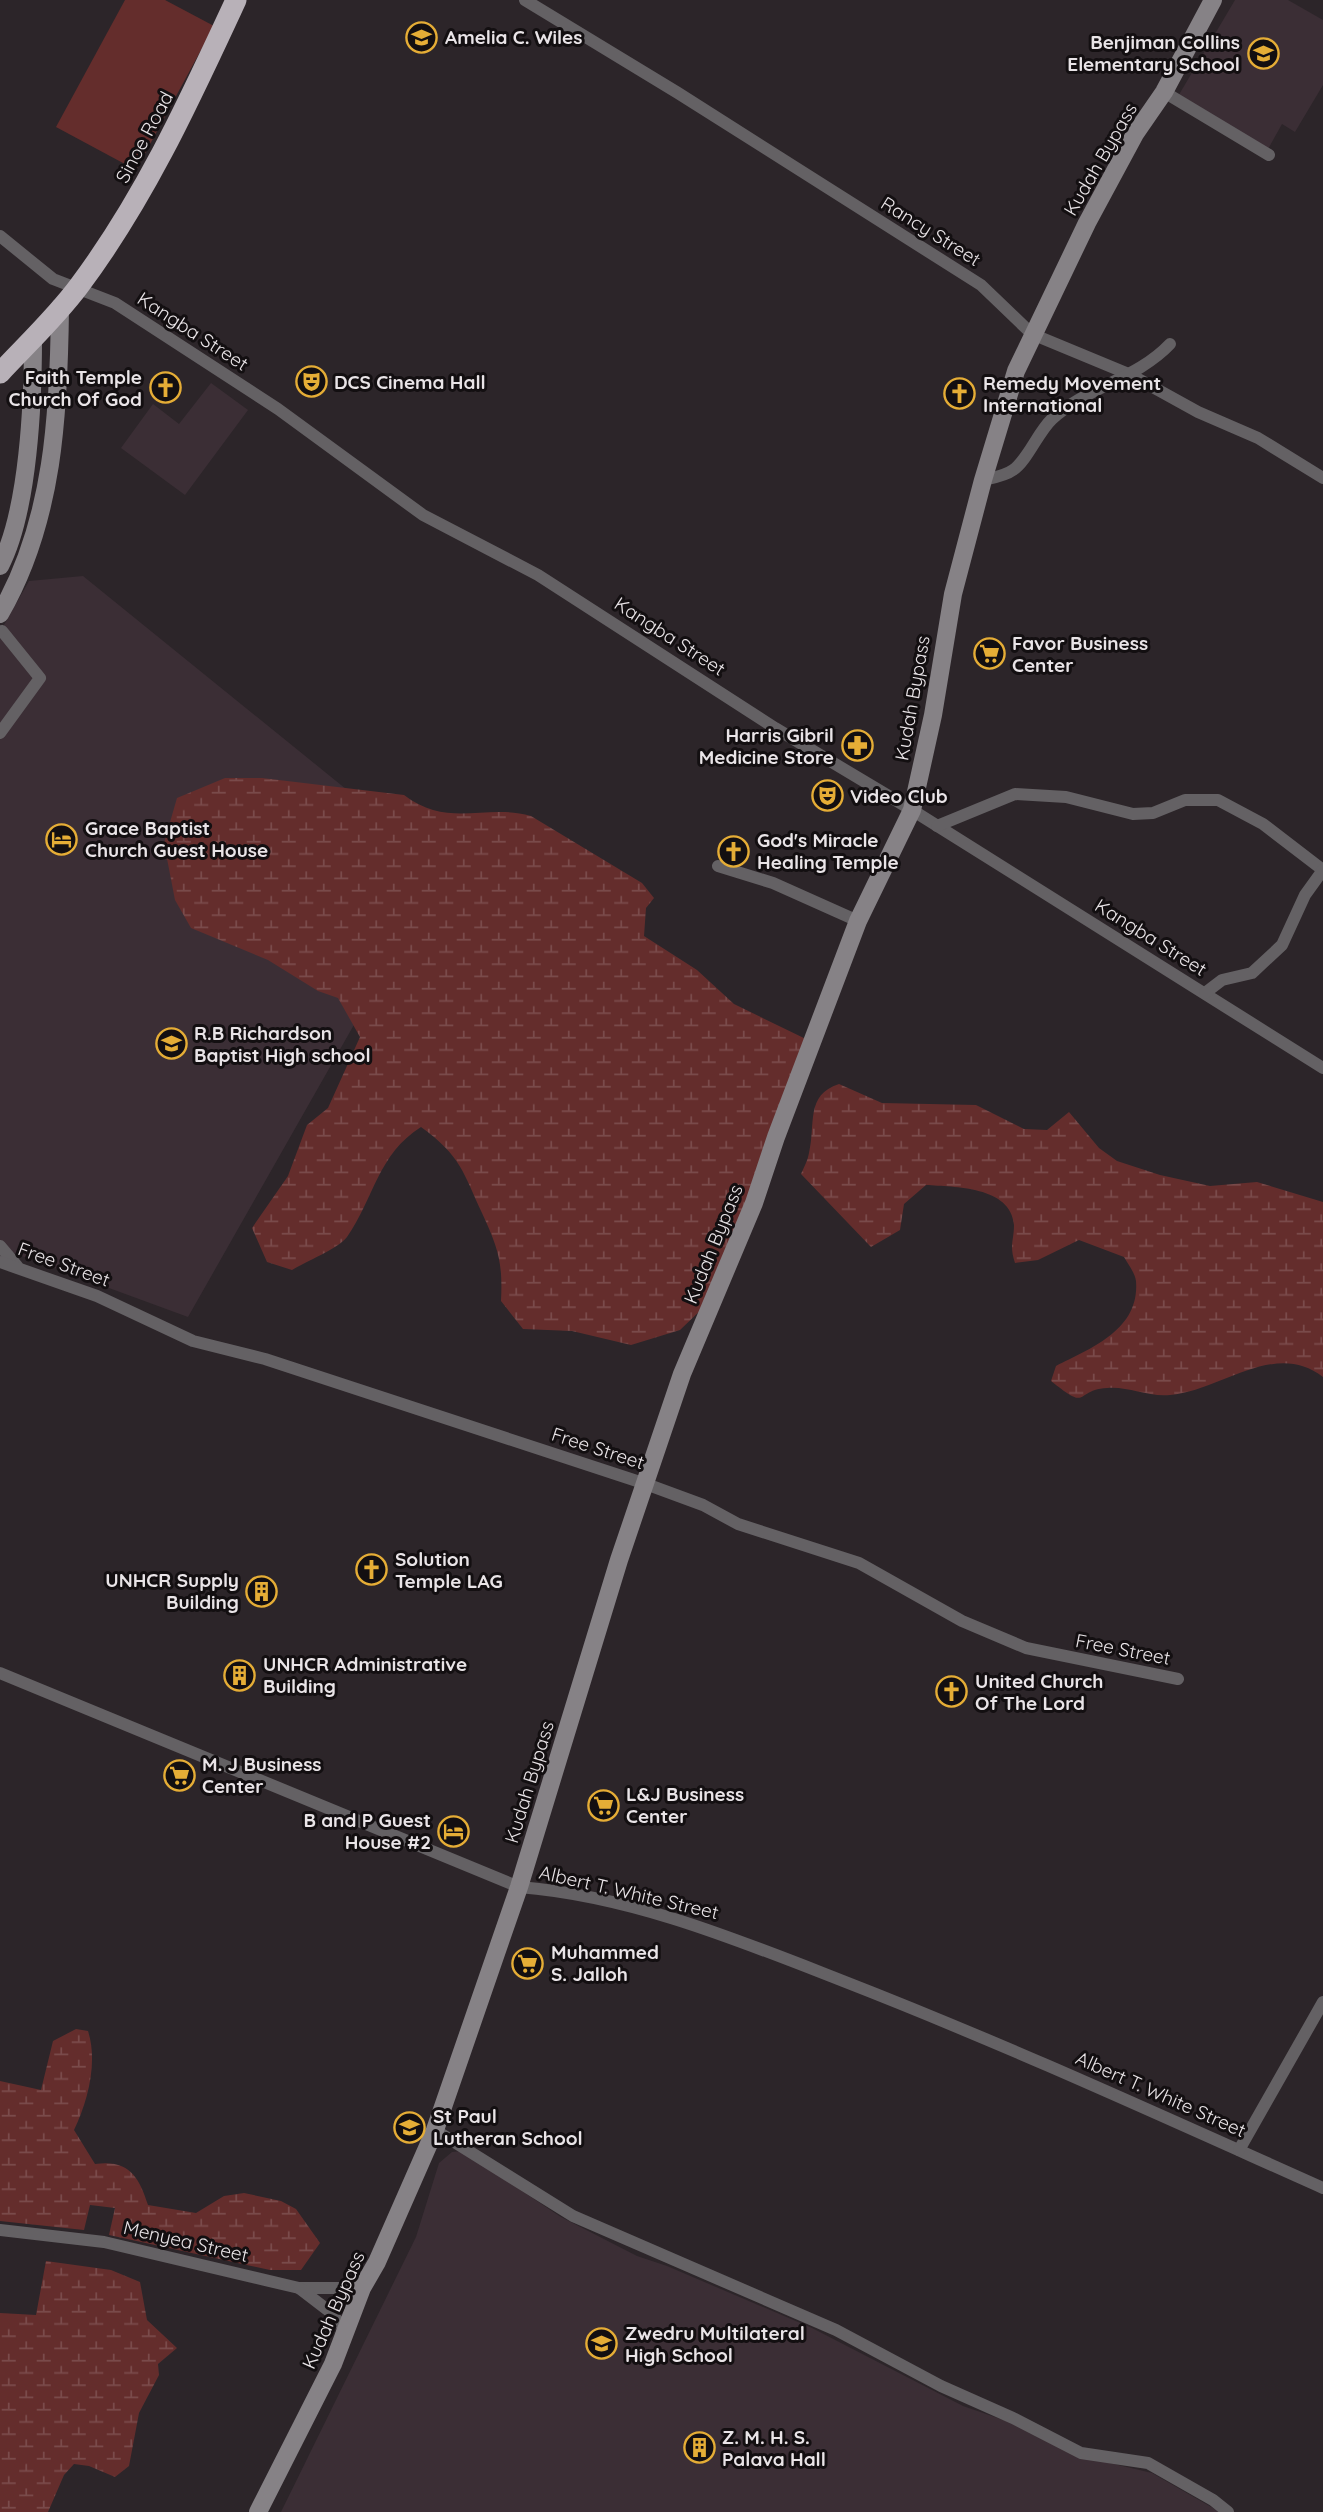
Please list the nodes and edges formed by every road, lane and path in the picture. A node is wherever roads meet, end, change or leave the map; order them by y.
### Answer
1 (236, 0) edge
2 (525, 0) edge
3 (1213, 0) edge
4 (1164, 92) junction
5 (1269, 155) dead end
6 (0, 236) edge
7 (78, 288) junction
8 (60, 307) junction
9 (1031, 334) junction
10 (33, 338) junction
11 (1170, 344) dead end
12 (0, 373) edge
13 (1132, 375) junction
14 (1323, 478) edge
15 (982, 480) junction
16 (0, 566) edge
17 (1, 622) edge
18 (0, 733) edge
19 (912, 810) junction
20 (937, 826) junction
21 (718, 866) dead end
22 (1323, 870) edge
23 (858, 921) junction
24 (1205, 993) junction
25 (1323, 1068) edge
26 (0, 1246) edge
27 (0, 1262) edge
28 (17, 1266) junction
29 (646, 1484) junction
30 (0, 1673) edge
31 (1178, 1679) dead end
32 (519, 1887) junction
33 (1323, 2002) edge
34 (435, 2130) junction
35 (1238, 2150) junction
36 (1323, 2188) edge
37 (0, 2230) edge
38 (299, 2288) junction
39 (362, 2288) junction
40 (333, 2364) junction
41 (258, 2512) edge
42 (1228, 2512) edge

1 - 7 highway, Sinoe Road
2 - 9 street, Rancy Street
3 - 4 street, Kudah Bypass
4 - 5 street
4 - 9 street, Kudah Bypass
6 - 7 street, Kangba Street
7 - 8 highway, Sinoe Road
7 - 19 street, Kangba Street
8 - 10 highway, Sinoe Road
8 - 17 street
9 - 13 street, Rancy Street
9 - 15 street, Kudah Bypass
10 - 12 highway, Sinoe Road
10 - 16 street
11 - 13 street
13 - 14 street, Rancy Street
13 - 15 street
15 - 19 street, Kudah Bypass
17 - 18 street
19 - 20 street, Kangba Street
19 - 23 street, Kudah Bypass
20 - 22 street
20 - 24 street, Kangba Street
21 - 23 street
22 - 24 street
23 - 29 street, Kudah Bypass
24 - 25 street, Kangba Street
26 - 28 street
27 - 28 street, Free Street
28 - 29 street, Free Street
29 - 31 street, Free Street
29 - 32 street, Kudah Bypass
30 - 32 street, Albert T. White Street
32 - 34 street, Kudah Bypass
32 - 35 street, Albert T. White Street
33 - 35 street
34 - 39 street, Kudah Bypass
34 - 42 street
35 - 36 street, Albert T. White Street
37 - 38 street, Menyea Street
38 - 39 street, Menyea Street
38 - 40 street
39 - 40 street, Kudah Bypass
40 - 41 street, Kudah Bypass

